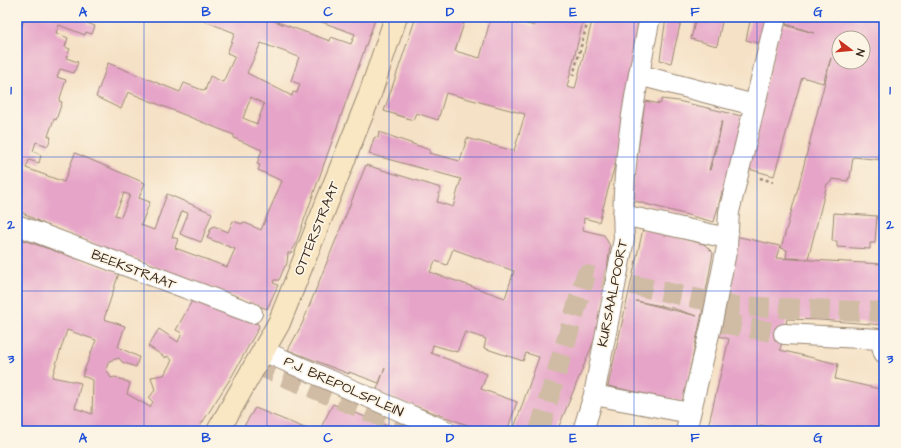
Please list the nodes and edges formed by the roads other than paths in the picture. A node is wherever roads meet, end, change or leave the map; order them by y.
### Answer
1 (396, 17) edge
2 (650, 17) edge
3 (776, 17) edge
4 (639, 75) junction
5 (754, 105) junction
6 (623, 215) junction
7 (17, 225) edge
8 (728, 238) junction
9 (252, 313) dead end
10 (784, 334) tunnel mouth
11 (263, 351) junction
12 (884, 353) edge
13 (594, 395) junction
14 (688, 422) edge
15 (218, 431) edge
16 (446, 431) edge
17 (583, 431) edge

1 - 11 street, OTTERSTRAAT
2 - 4 street, KURSAALPOORT
3 - 5 street
4 - 5 street
4 - 6 street, KURSAALPOORT
5 - 8 street
6 - 8 street
6 - 13 street, KURSAALPOORT
7 - 9 street, BEEKSTRAAT
8 - 14 street
10 - 12 street
11 - 15 street, OTTERSTRAAT
11 - 16 street, P.J. BREPOLSPLEIN
13 - 14 street
13 - 17 street

